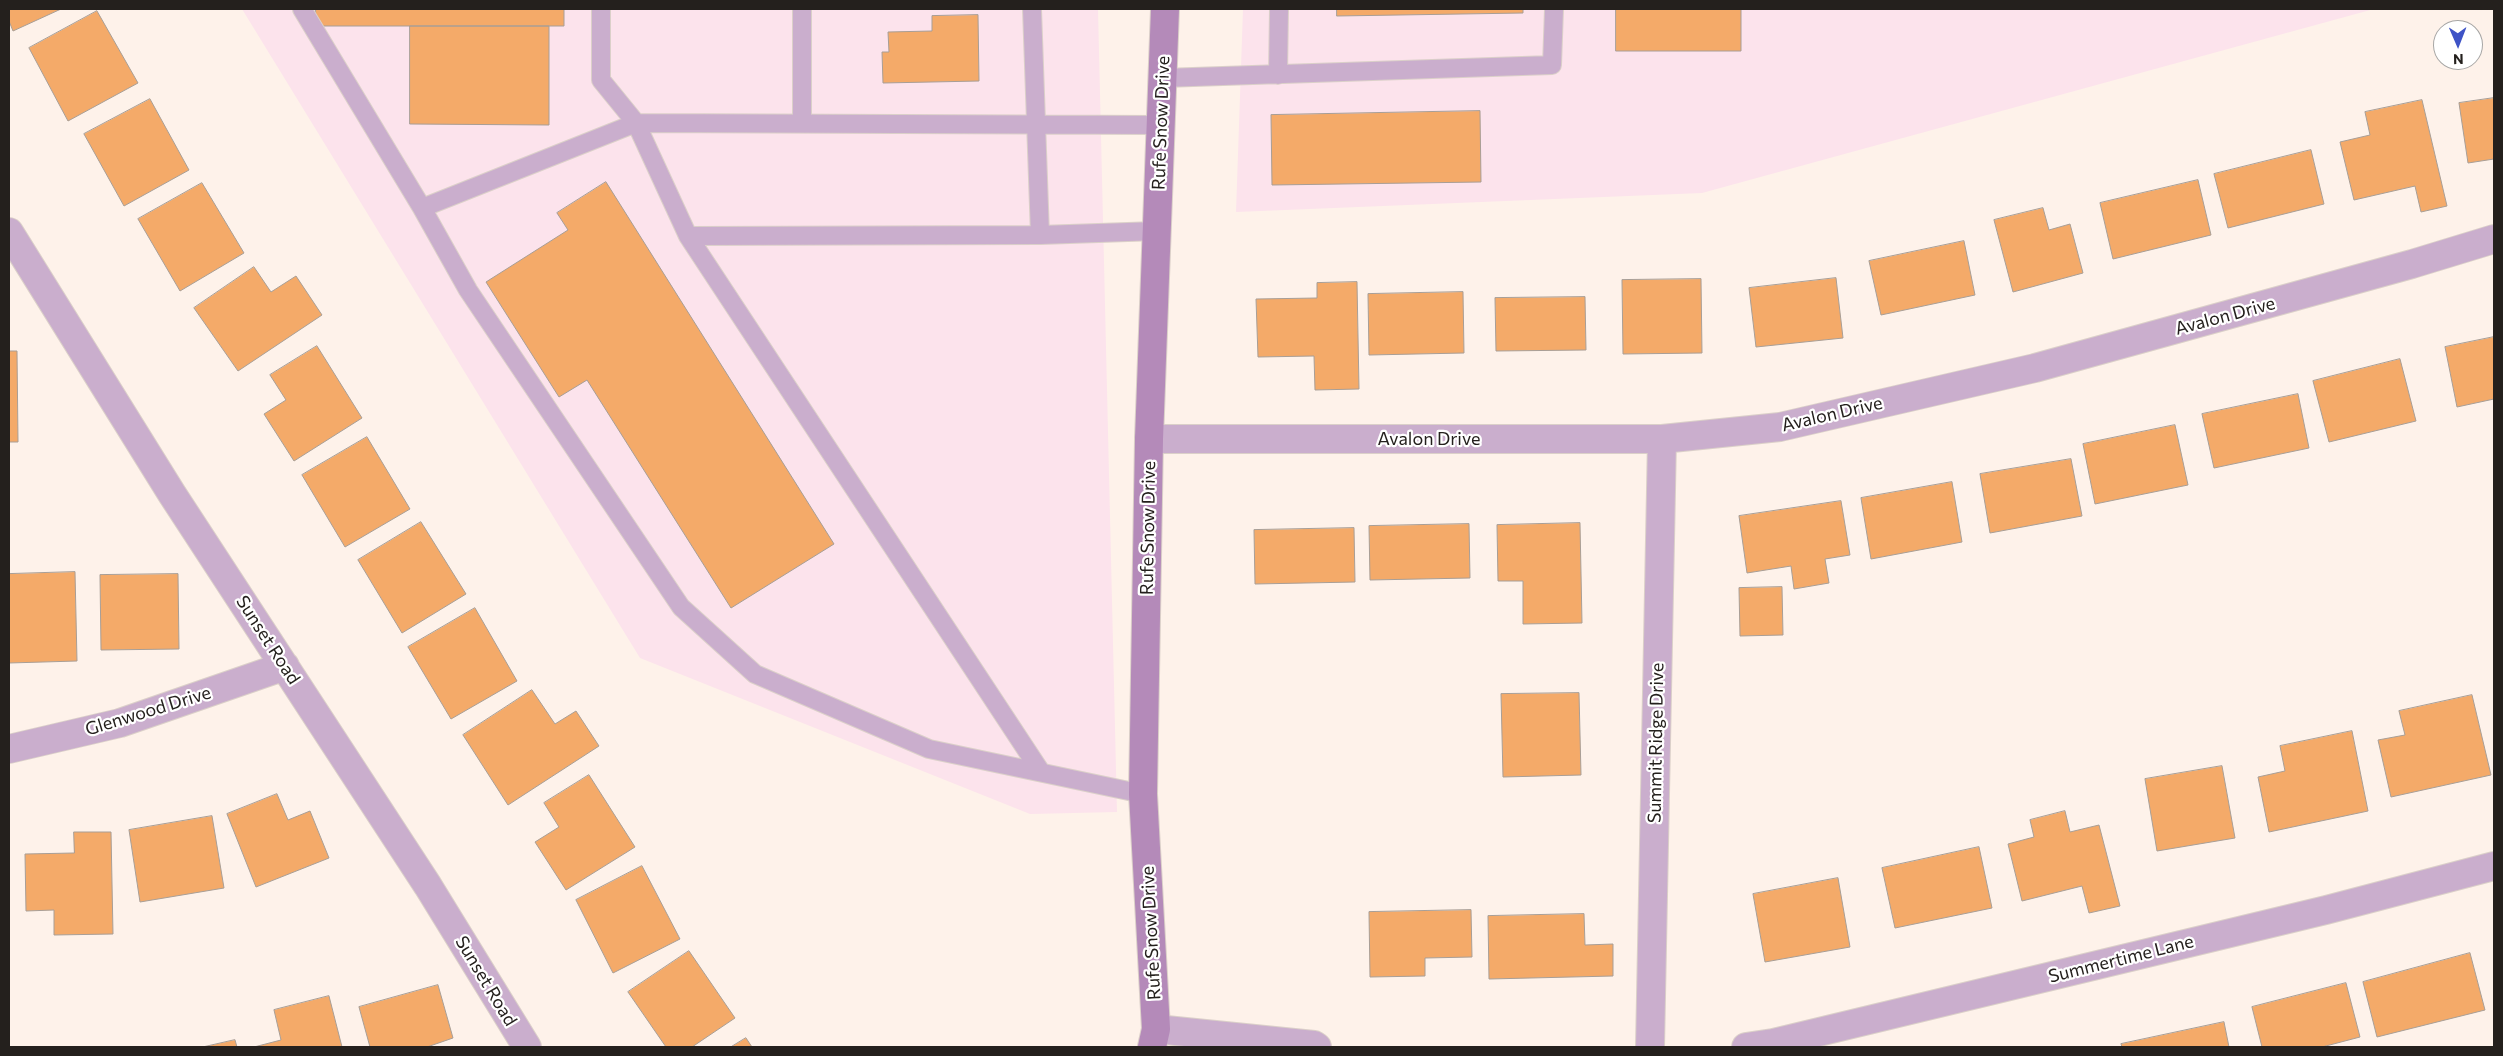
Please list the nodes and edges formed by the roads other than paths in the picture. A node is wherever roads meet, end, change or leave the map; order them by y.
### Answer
1 (302, 9) edge
2 (602, 9) edge
3 (802, 9) edge
4 (1032, 9) edge
5 (1165, 9) edge
6 (1279, 9) edge
7 (1554, 9) edge
8 (1278, 75) junction
9 (1162, 78) junction
10 (636, 123) junction
11 (802, 124) junction
12 (1035, 124) junction
13 (1161, 125) junction
14 (422, 208) junction
15 (1157, 231) junction
16 (9, 233) edge
17 (1040, 235) junction
18 (688, 236) junction
19 (2494, 239) edge
20 (1149, 439) junction
21 (1662, 439) junction
22 (285, 666) junction
23 (9, 749) edge
24 (1041, 772) junction
25 (1143, 794) junction
26 (2494, 866) edge
27 (1154, 1038) edge
28 (526, 1047) edge
29 (1318, 1047) edge
30 (1650, 1047) edge
31 (1746, 1047) edge

1 - 14 lane
2 - 10 lane
3 - 11 lane
4 - 12 lane
5 - 9 main road, Rufe Snow Drive
6 - 8 lane
7 - 8 lane
8 - 9 lane
9 - 13 main road, Rufe Snow Drive
10 - 11 lane
10 - 14 lane
10 - 18 lane
11 - 12 lane
12 - 13 lane
12 - 17 lane
13 - 15 main road, Rufe Snow Drive
14 - 24 lane
15 - 17 lane
15 - 20 main road, Rufe Snow Drive
16 - 22 street, Sunset Road
17 - 18 lane
18 - 24 lane
19 - 21 street, Avalon Drive
20 - 21 street, Avalon Drive
20 - 25 main road, Rufe Snow Drive
21 - 30 street, Summit Ridge Drive
22 - 23 street, Glenwood Drive
22 - 28 street, Sunset Road
24 - 25 lane
25 - 27 main road, Rufe Snow Drive
26 - 31 street, Summertime Lane
27 - 29 street

